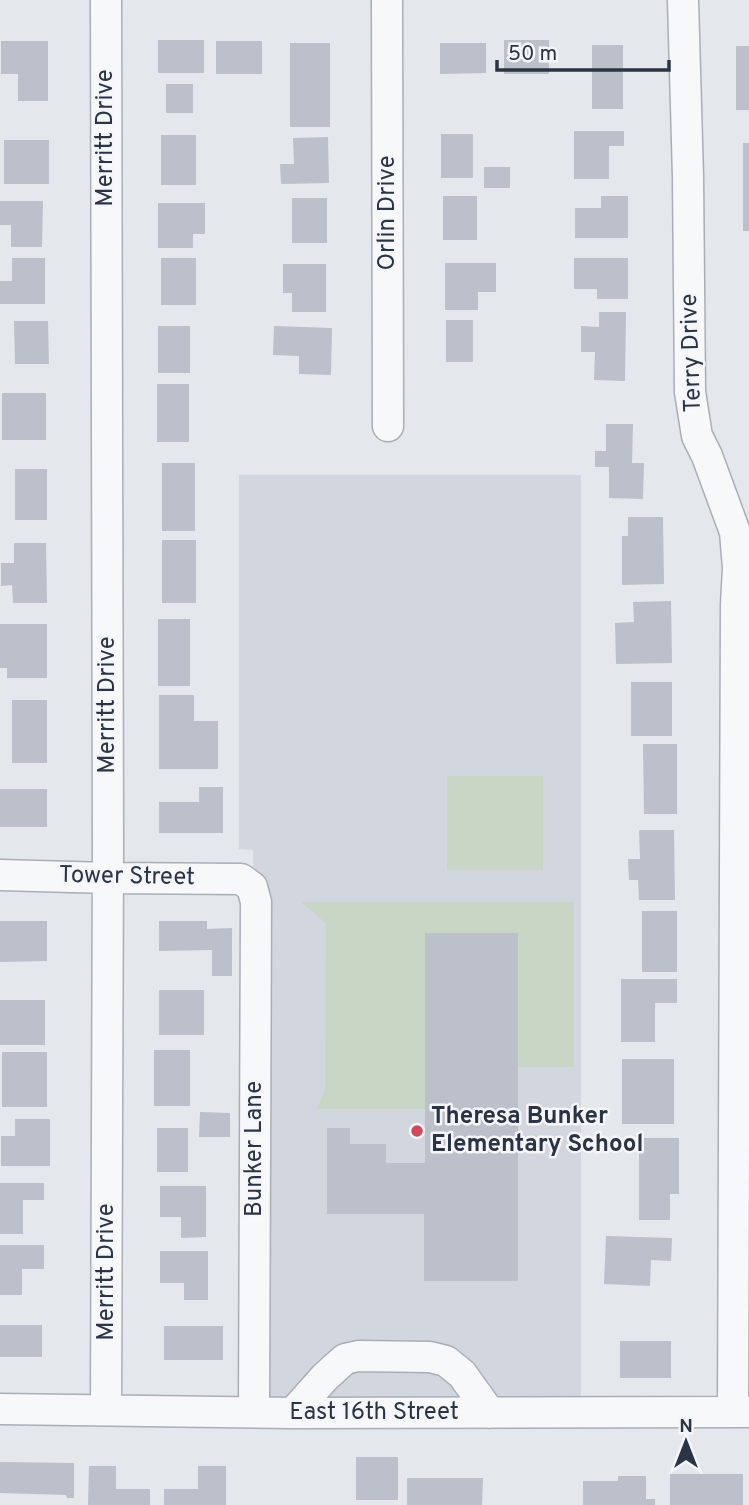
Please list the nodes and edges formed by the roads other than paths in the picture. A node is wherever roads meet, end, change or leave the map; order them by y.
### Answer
1 (106, 0) edge
2 (387, 0) edge
3 (683, 0) edge
4 (388, 426) dead end
5 (0, 875) edge
6 (108, 878) junction
7 (252, 887) joint
8 (0, 1409) edge
9 (106, 1410) junction
10 (254, 1412) junction
11 (741, 1412) edge
12 (293, 1413) junction
13 (490, 1413) junction

1 - 6 street, Merritt Drive
2 - 4 street, Orlin Drive
3 - 11 street, Terry Drive
5 - 6 street, Tower Street
6 - 7 street, Tower Street
6 - 9 street, Merritt Drive
7 - 10 street, Bunker Lane
8 - 9 street, East 16th Street
9 - 10 street, East 16th Street
10 - 12 street, East 16th Street
11 - 13 street, East 16th Street
12 - 13 street, East 16th Street
12 - 13 street

